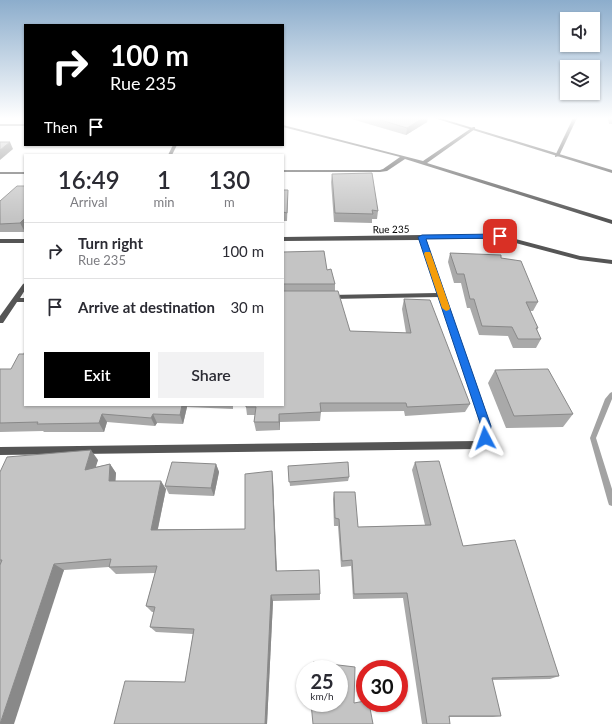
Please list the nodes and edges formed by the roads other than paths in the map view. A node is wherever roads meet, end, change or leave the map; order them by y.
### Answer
1 (384, 152) edge
2 (440, 152) edge
3 (545, 152) edge
4 (559, 152) edge
5 (557, 156) junction
6 (404, 157) junction
7 (424, 163) junction
8 (284, 171) edge
9 (24, 172) edge
10 (612, 172) edge
11 (0, 173) edge
12 (612, 222) edge
13 (422, 237) junction
14 (284, 239) edge
15 (0, 241) edge
16 (24, 241) edge
17 (612, 262) edge
18 (24, 286) edge
19 (442, 296) junction
20 (323, 297) edge
21 (15, 300) junction
22 (24, 300) edge
23 (0, 321) edge
24 (0, 451) edge

1 - 6 street
2 - 7 street
3 - 5 street
4 - 5 street
5 - 10 street
6 - 7 street
6 - 8 street
7 - 12 street
9 - 11 street
13 - 14 street, Rue 235
13 - 17 street, Rue 235
13 - 19 street
15 - 16 street
18 - 21 street
19 - 20 street
19 - 24 street
21 - 22 street
21 - 23 street

